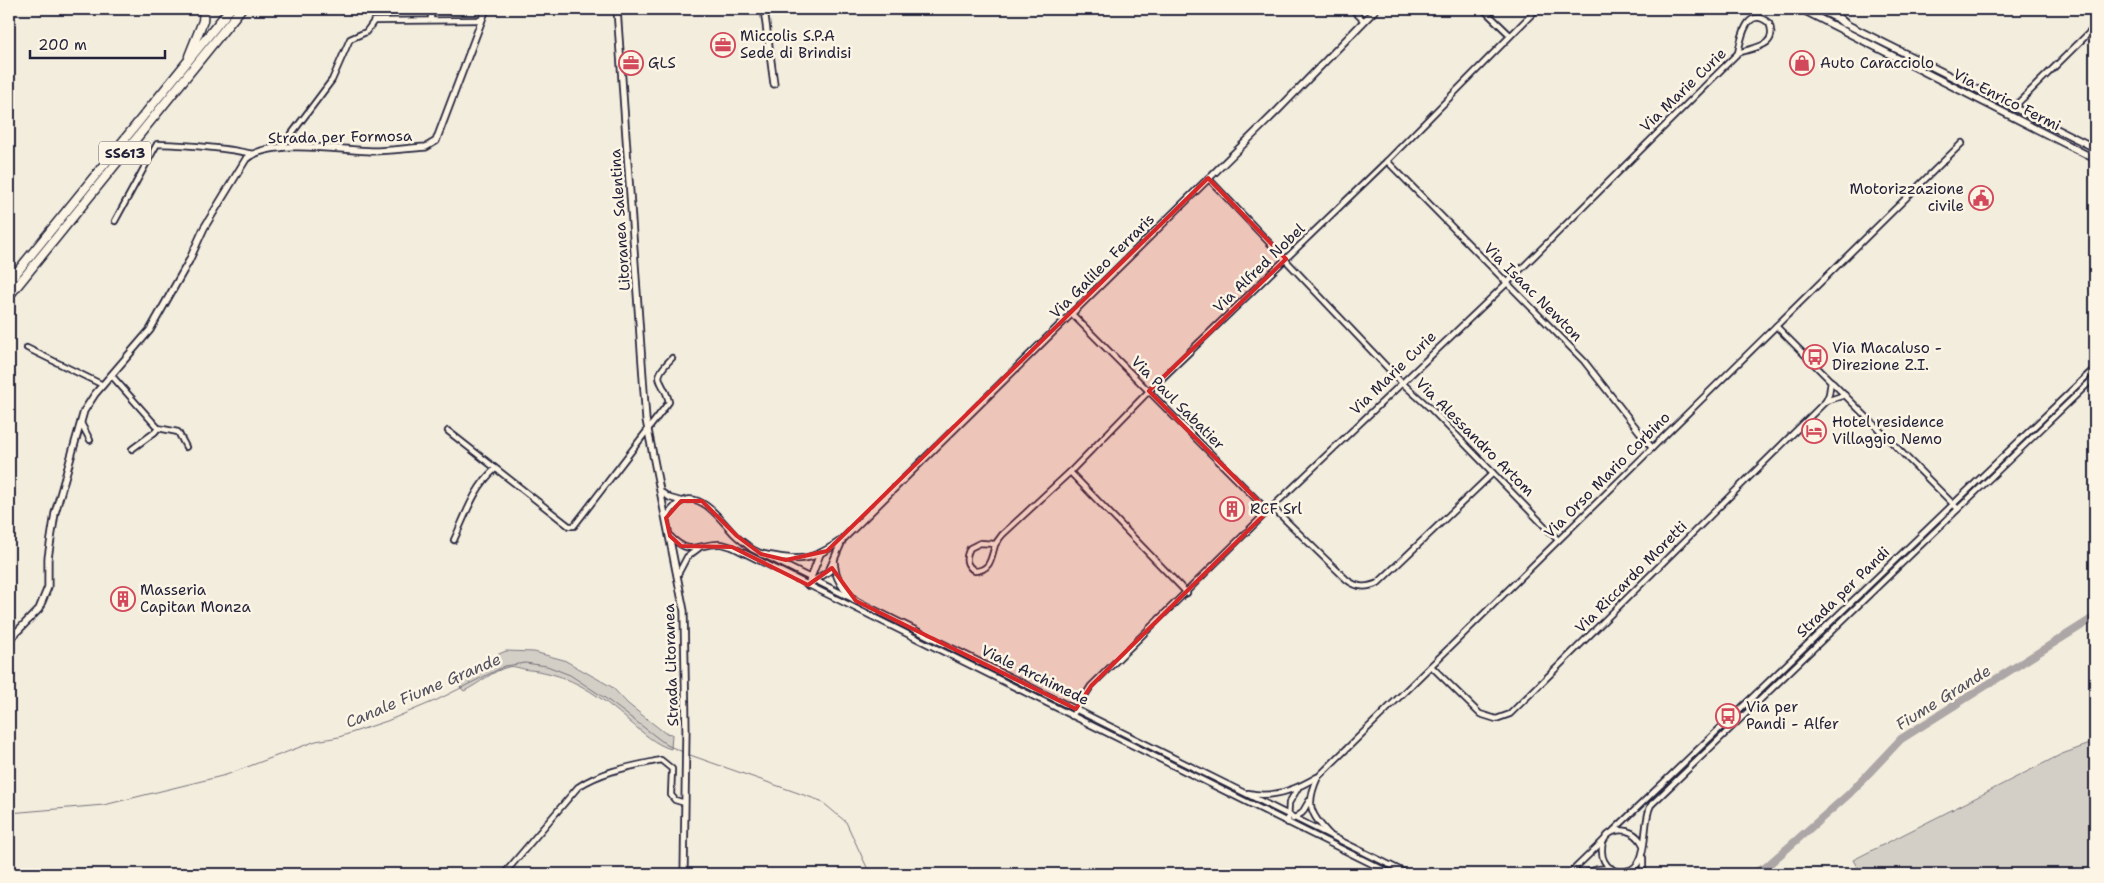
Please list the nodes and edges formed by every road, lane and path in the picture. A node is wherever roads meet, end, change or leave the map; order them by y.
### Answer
1 (204, 9) edge
2 (230, 9) edge
3 (241, 9) edge
4 (431, 9) edge
5 (486, 9) edge
6 (618, 9) edge
7 (764, 9) edge
8 (1352, 9) edge
9 (1376, 9) edge
10 (1483, 9) edge
11 (1537, 9) edge
12 (1710, 9) edge
13 (1727, 9) edge
14 (1801, 9) edge
15 (1818, 9) edge
16 (1827, 9) edge
17 (431, 19) junction
18 (482, 20) junction
19 (1364, 21) junction
20 (1844, 23) junction
21 (2095, 27) edge
22 (1510, 35) junction
23 (1738, 53) junction
24 (181, 71) junction
25 (774, 84) dead end
26 (2014, 107) junction
27 (1962, 143) dead end
28 (281, 148) junction
29 (2095, 148) edge
30 (252, 154) junction
31 (2095, 159) edge
32 (1387, 161) junction
33 (1208, 178) junction
34 (115, 221) dead end
35 (1286, 260) junction
36 (9, 282) edge
37 (1506, 283) junction
38 (9, 296) edge
39 (1072, 313) junction
40 (1776, 326) junction
41 (27, 348) dead end
42 (672, 358) dead end
43 (2095, 368) edge
44 (112, 376) junction
45 (2095, 377) edge
46 (1831, 381) junction
47 (1401, 382) junction
48 (103, 385) junction
49 (1149, 391) junction
50 (1845, 396) junction
51 (1826, 401) junction
52 (80, 422) junction
53 (158, 428) junction
54 (647, 429) junction
55 (448, 432) dead end
56 (90, 440) dead end
57 (186, 447) dead end
58 (1652, 448) junction
59 (132, 449) dead end
60 (495, 469) junction
61 (1070, 472) junction
62 (1493, 473) junction
63 (660, 491) junction
64 (681, 501) junction
65 (1952, 504) junction
66 (1272, 506) junction
67 (1958, 510) junction
68 (1268, 511) junction
69 (666, 518) junction
70 (670, 536) junction
71 (842, 539) junction
72 (454, 540) dead end
73 (1558, 540) junction
74 (996, 544) junction
75 (698, 548) junction
76 (761, 554) junction
77 (820, 554) junction
78 (834, 561) junction
79 (678, 574) junction
80 (813, 580) junction
81 (808, 585) junction
82 (1186, 593) junction
83 (856, 601) junction
84 (9, 640) edge
85 (1431, 666) junction
86 (1076, 709) junction
87 (1072, 716) junction
88 (1318, 776) junction
89 (1298, 787) junction
90 (1238, 790) junction
91 (1310, 800) junction
92 (685, 803) junction
93 (1287, 815) junction
94 (1294, 818) junction
95 (1288, 823) junction
96 (1331, 836) junction
97 (1607, 836) junction
98 (1643, 845) junction
99 (1643, 857) junction
100 (1611, 868) junction
101 (1617, 871) junction
102 (504, 874) edge
103 (684, 874) edge
104 (1392, 874) edge
105 (1408, 874) edge
106 (1569, 874) edge
107 (1582, 874) edge
108 (1624, 874) edge
109 (1644, 874) edge

1 - 24 highway
2 - 24 highway, SS613
3 - 38 highway, SS613
4 - 17 street
5 - 18 street, Strada per Formosa
6 - 54 street, Litoranea Salentina
7 - 25 street
8 - 19 street
9 - 19 street, Via Galileo Ferraris
10 - 22 street
11 - 22 street, Via Alfred Nobel
12 - 13 main road
14 - 31 street, Via Enrico Fermi
15 - 20 street, Via Enrico Fermi
16 - 20 main road
17 - 18 street
17 - 28 street
18 - 28 street, Strada per Formosa
19 - 33 street, Via Galileo Ferraris
20 - 26 street, Via Enrico Fermi
21 - 26 street
22 - 32 street, Via Alfred Nobel
23 - 23 street, Via Marie Curie
23 - 37 street, Via Marie Curie
24 - 36 highway, SS613
26 - 29 street, Via Enrico Fermi
27 - 40 street, Via Orso Mario Corbino
28 - 30 street, Strada per Formosa
30 - 34 street, Strada per Formosa
30 - 44 street, Strada per Formosa
32 - 35 street, Via Alfred Nobel
32 - 37 street, Via Isaac Newton
33 - 35 street, Via Alessandro Artom
33 - 39 street, Via Galileo Ferraris
35 - 47 street, Via Alessandro Artom
35 - 49 street, Via Alfred Nobel
37 - 47 street, Via Marie Curie
37 - 58 street, Via Isaac Newton
39 - 49 street, Via Paul Sabatier
39 - 71 street, Via Galileo Ferraris
40 - 46 street
40 - 58 street, Via Orso Mario Corbino
41 - 48 street
42 - 54 street
43 - 65 street, Strada per Pandi
44 - 48 street, Strada per Formosa
44 - 53 street
45 - 67 street, Strada per Pandi
46 - 50 street
46 - 51 street
47 - 62 street, Via Alessandro Artom
47 - 66 street, Via Marie Curie
48 - 52 street, Strada per Formosa
49 - 61 street, Via Alfred Nobel
49 - 68 street, Via Paul Sabatier
50 - 51 street, Via Riccardo Moretti
50 - 65 street
51 - 85 street, Via Riccardo Moretti
52 - 56 street
52 - 84 street, Strada per Formosa
53 - 57 street
53 - 59 street
54 - 60 street
54 - 63 street, Strada Litoranea
55 - 60 street
58 - 73 street, Via Orso Mario Corbino
60 - 72 street
61 - 74 street, Via Alfred Nobel
61 - 82 street
62 - 66 street
62 - 73 street, Via Alessandro Artom
63 - 64 street, Viale Archimede
63 - 69 street, Strada Litoranea
64 - 69 street
64 - 76 street, Viale Archimede
65 - 67 street
65 - 97 street, Strada per Pandi
66 - 68 street, Via Marie Curie
67 - 98 street, Strada per Pandi
68 - 82 street, Via Marie Curie
69 - 70 street, Strada Litoranea
70 - 75 street, Viale Archimede
70 - 79 street, Strada Litoranea
71 - 77 street, Via Galileo Ferraris
71 - 78 street, Via Galileo Ferraris
73 - 85 street, Via Orso Mario Corbino
74 - 74 street, Via Alfred Nobel
75 - 79 street
75 - 81 street, Viale Archimede
76 - 77 street, Via Galileo Ferraris
76 - 80 street, Viale Archimede
77 - 80 street
78 - 80 street, Via Galileo Ferraris
78 - 83 street
79 - 92 street, Strada Litoranea
80 - 81 street, Via Galileo Ferraris
80 - 83 street, Viale Archimede
81 - 87 street, Viale Archimede
82 - 86 street, Via Marie Curie
83 - 86 street, Viale Archimede
85 - 88 street, Via Orso Mario Corbino
86 - 87 street, Via Marie Curie
86 - 90 street, Viale Archimede
87 - 95 street, Viale Archimede
88 - 89 street
88 - 91 street, Via Orso Mario Corbino
89 - 90 street
89 - 93 street
90 - 93 street, Viale Archimede
91 - 94 street
91 - 96 street
92 - 102 street
92 - 103 street, Strada Litoranea
93 - 94 street, Viale Archimede
93 - 95 street
94 - 95 street
94 - 96 street, Viale Archimede
95 - 104 street, Viale Archimede
96 - 105 street, Viale Archimede
97 - 98 street
97 - 100 street
97 - 106 street
98 - 99 street, Strada per Pandi
99 - 101 street
99 - 109 street, Strada per Pandi
100 - 101 street
100 - 107 street
101 - 108 street

